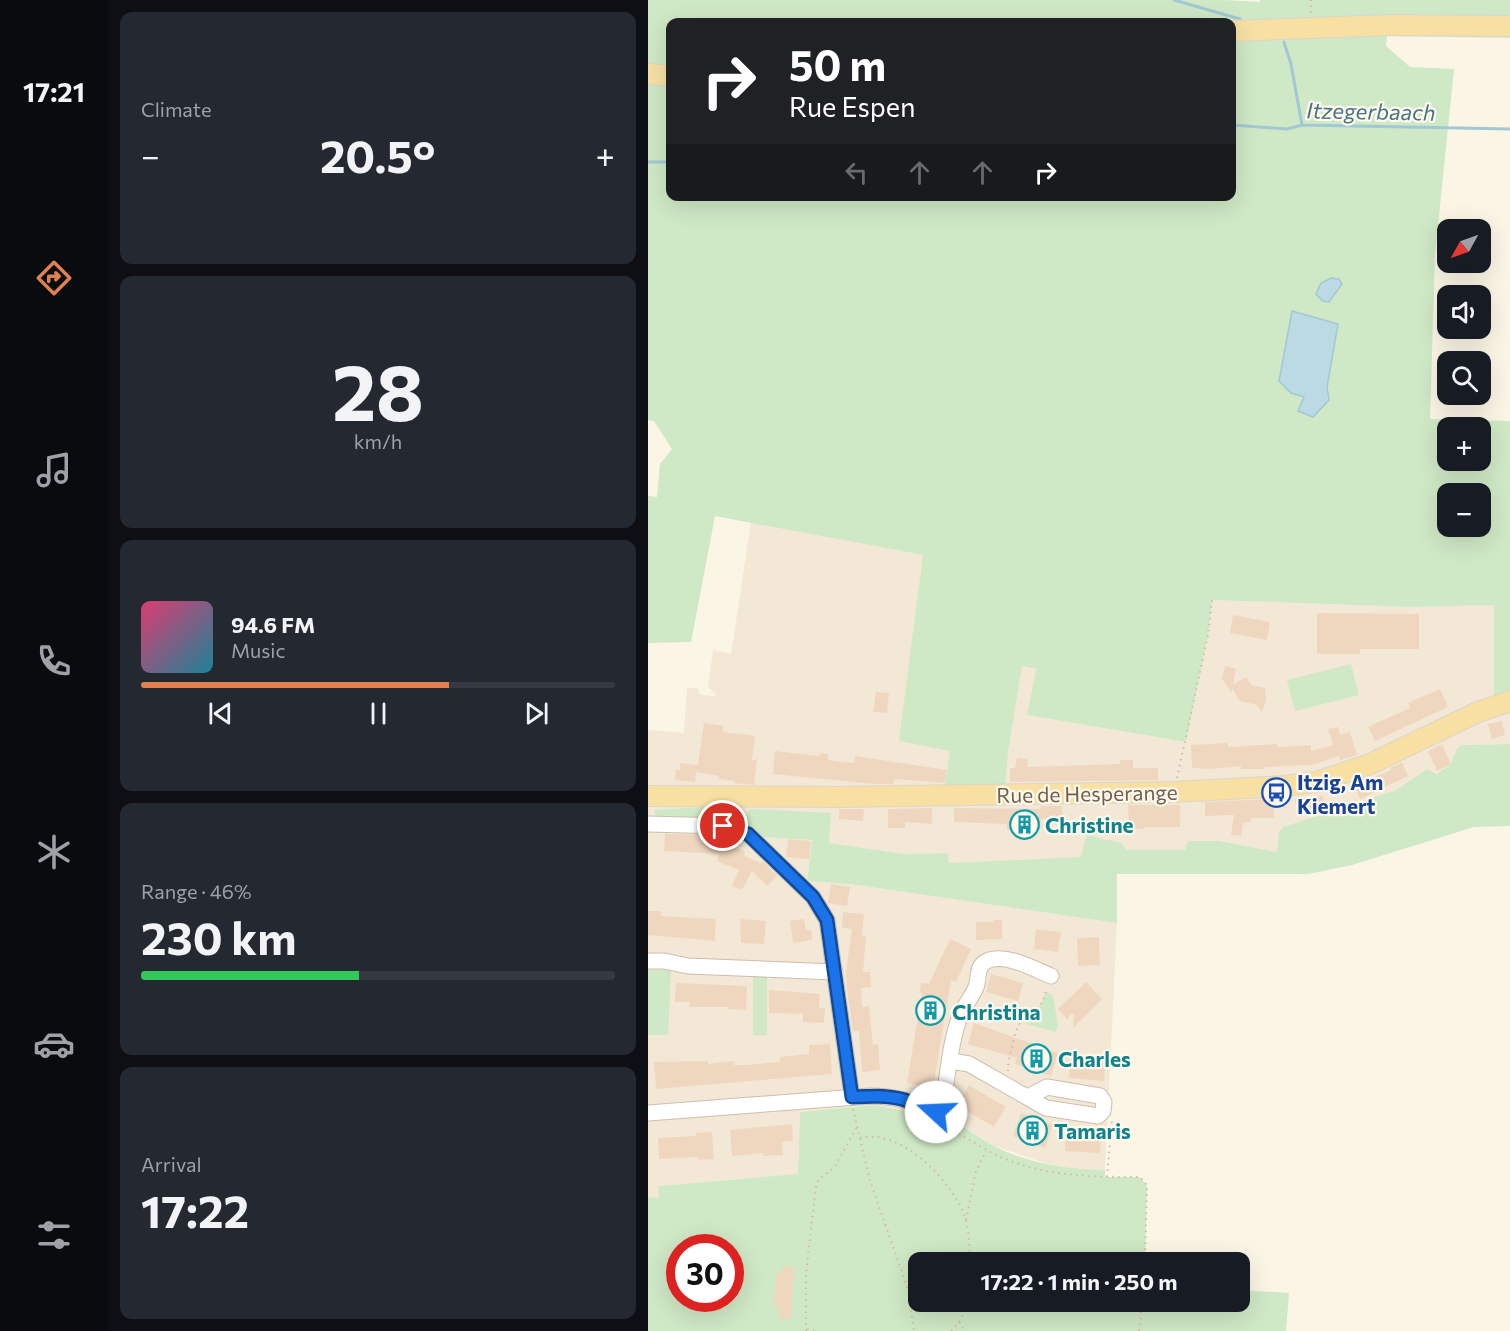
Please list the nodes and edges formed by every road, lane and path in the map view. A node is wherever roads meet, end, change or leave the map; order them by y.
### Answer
1 (1510, 26) edge
2 (1236, 31) edge
3 (648, 74) edge
4 (666, 76) edge
5 (1212, 600) dead end
6 (1510, 701) edge
7 (1174, 792) junction
8 (648, 796) edge
9 (648, 824) edge
10 (648, 961) edge
11 (835, 972) junction
12 (1051, 976) joint
13 (951, 1061) junction
14 (1008, 1085) junction
15 (1030, 1096) junction
16 (852, 1097) junction
17 (936, 1112) junction
18 (648, 1113) edge
19 (1098, 1116) junction
20 (857, 1127) junction
21 (860, 1138) junction
22 (987, 1151) junction
23 (1107, 1177) junction
24 (966, 1220) junction
25 (969, 1252) edge
26 (1145, 1252) edge
27 (964, 1312) edge
28 (1141, 1312) edge
29 (959, 1322) junction
30 (806, 1330) edge
31 (817, 1331) edge
32 (914, 1331) edge
33 (951, 1331) edge
34 (965, 1331) edge
35 (1139, 1331) edge

1 - 2 main road
3 - 4 main road
5 - 7 path
6 - 7 main road, Rue de Hesperange
7 - 8 main road, Rue de Hesperange
9 - 11 street
10 - 11 street
11 - 16 street
12 - 13 street
12 - 14 path
13 - 14 street
13 - 17 street
14 - 15 street
15 - 19 street
15 - 19 street
16 - 17 street
16 - 18 street
16 - 20 path
17 - 22 path
19 - 23 path
20 - 21 path
20 - 30 path
21 - 24 path
21 - 32 path
22 - 23 path
22 - 24 path
23 - 26 path
24 - 25 path
27 - 29 path
28 - 35 path
29 - 33 path
29 - 34 path
30 - 31 path

